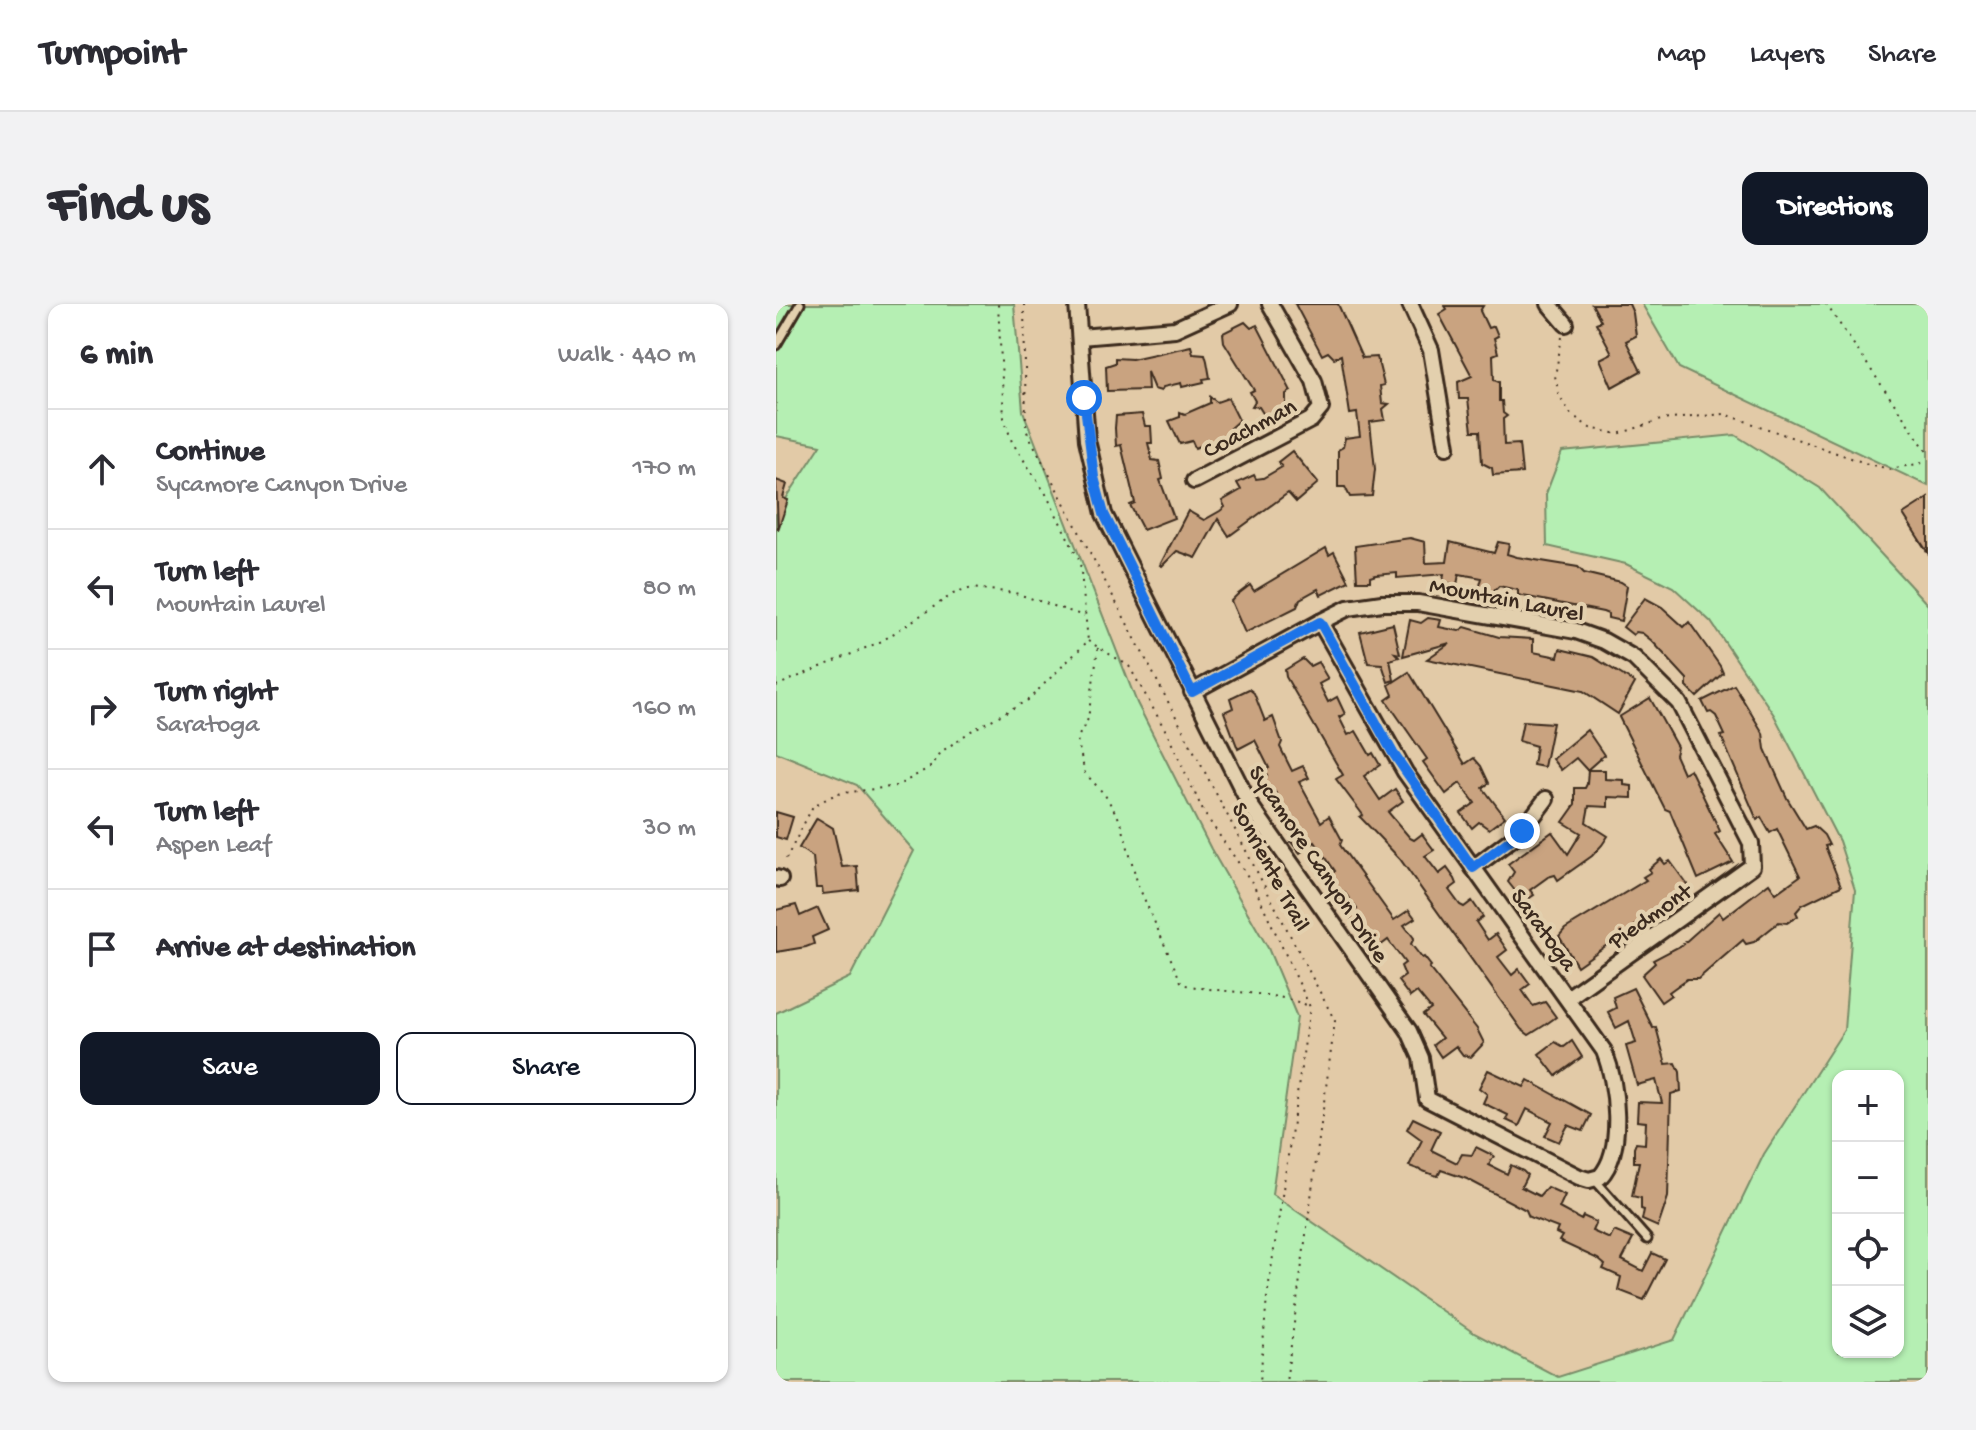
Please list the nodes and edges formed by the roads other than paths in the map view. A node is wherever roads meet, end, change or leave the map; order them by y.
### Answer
1 (800, 304) edge
2 (1077, 304) edge
3 (1230, 304) edge
4 (1270, 304) edge
5 (1410, 304) edge
6 (1549, 304) edge
7 (1566, 324) road end
8 (1080, 337) junction
9 (776, 345) edge
10 (1447, 447) dead end
11 (1194, 481) dead end
12 (1320, 622) junction
13 (1192, 692) junction
14 (1546, 799) dead end
15 (1752, 866) joint
16 (1473, 868) junction
17 (1569, 997) junction
18 (1595, 1180) junction
19 (1647, 1239) dead end

1 - 9 lane
2 - 8 street, Sycamore Canyon Drive
3 - 8 street
4 - 11 street, Coachman
5 - 10 street
6 - 7 street
8 - 13 street, Sycamore Canyon Drive
12 - 13 street, Mountain Laurel
12 - 15 street, Mountain Laurel
12 - 16 street, Saratoga
13 - 18 street, Sycamore Canyon Drive
14 - 16 street
15 - 17 street, Piedmont
16 - 17 street, Saratoga
17 - 18 street, Saratoga
18 - 19 lane

